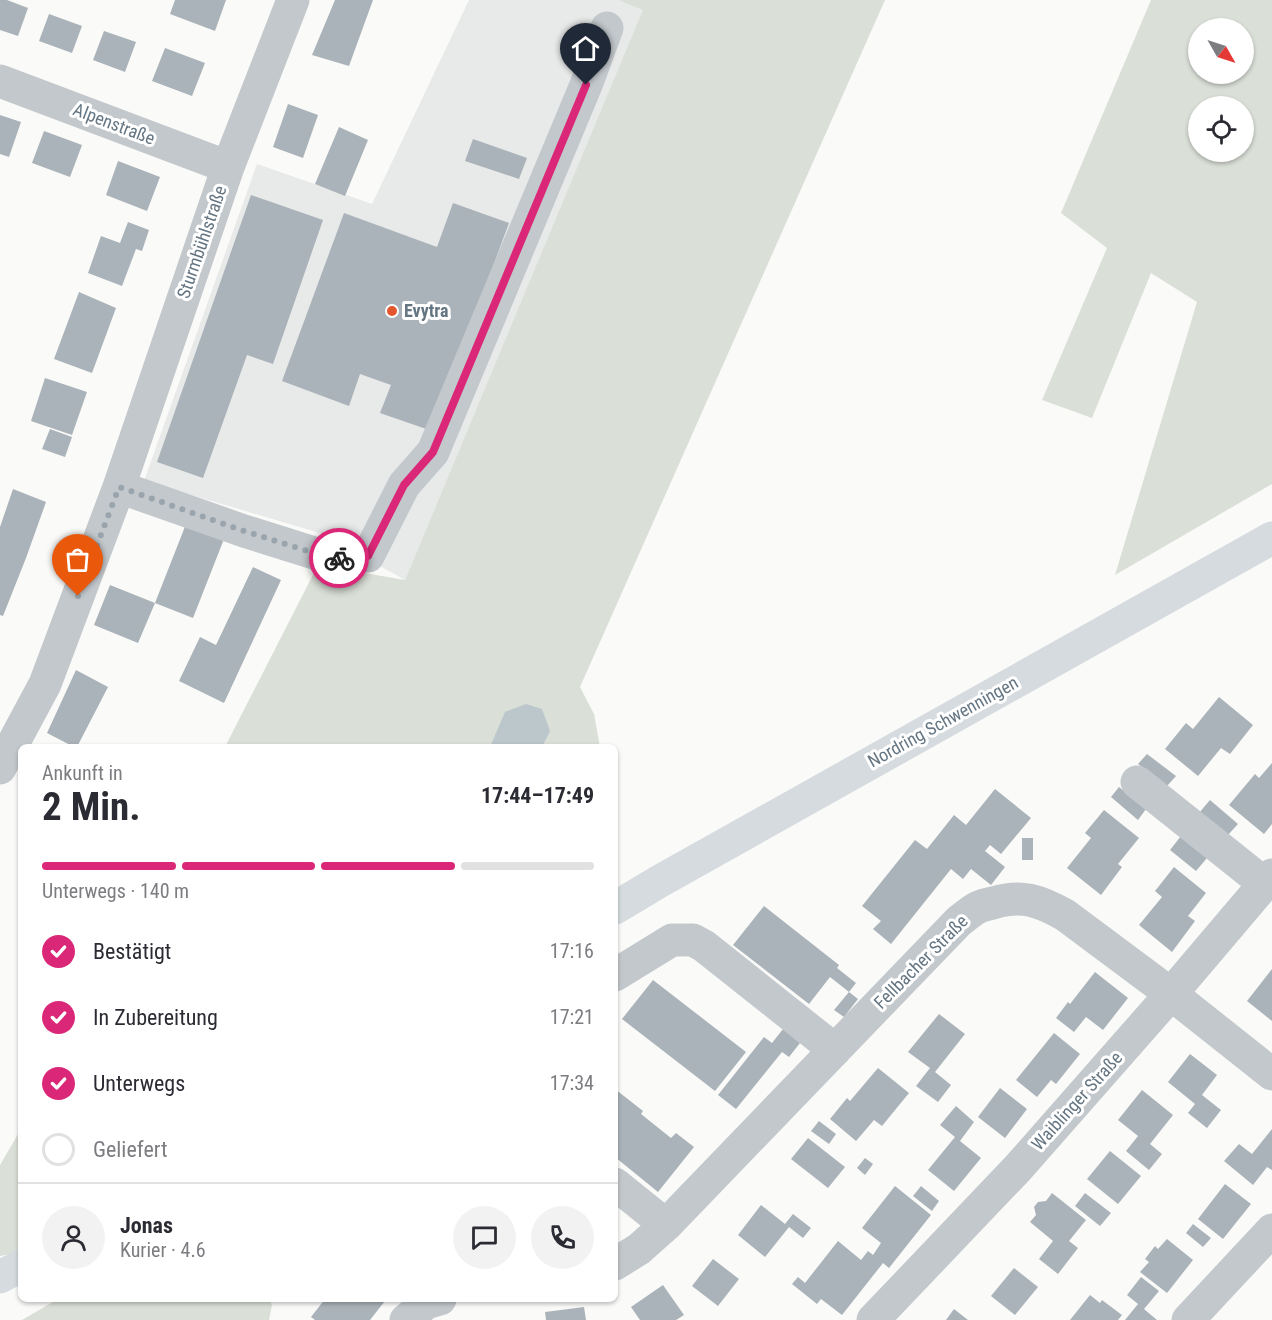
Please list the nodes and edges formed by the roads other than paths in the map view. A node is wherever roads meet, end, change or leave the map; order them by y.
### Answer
1 (293, 0) edge
2 (607, 28) dead end
3 (0, 81) edge
4 (228, 166) junction
5 (119, 487) junction
6 (1272, 538) edge
7 (0, 768) edge
8 (1137, 782) dead end
9 (1268, 879) edge
10 (618, 906) edge
11 (618, 973) edge
12 (1171, 994) junction
13 (835, 1050) junction
14 (1272, 1074) edge
15 (618, 1186) edge
16 (666, 1225) junction
17 (1272, 1230) edge
18 (618, 1262) edge
19 (18, 1268) edge
20 (0, 1277) edge
21 (430, 1302) edge
22 (406, 1320) edge
23 (873, 1320) edge
24 (1188, 1320) edge

1 - 4 street, Sturmbühlstraße
2 - 5 street
3 - 4 street, Alpenstraße
4 - 5 street, Sturmbühlstraße
5 - 7 street, Sturmbühlstraße
6 - 10 main road, Nordring Schwenningen
8 - 9 street
9 - 12 street, Waiblinger Straße
11 - 13 street
12 - 13 street, Fellbacher Straße
12 - 14 street, Fellbacher Straße
12 - 23 street, Waiblinger Straße
13 - 16 street, Fellbacher Straße
15 - 16 street
16 - 18 street, Fellbacher Straße
17 - 24 street
19 - 20 main road
21 - 22 street

